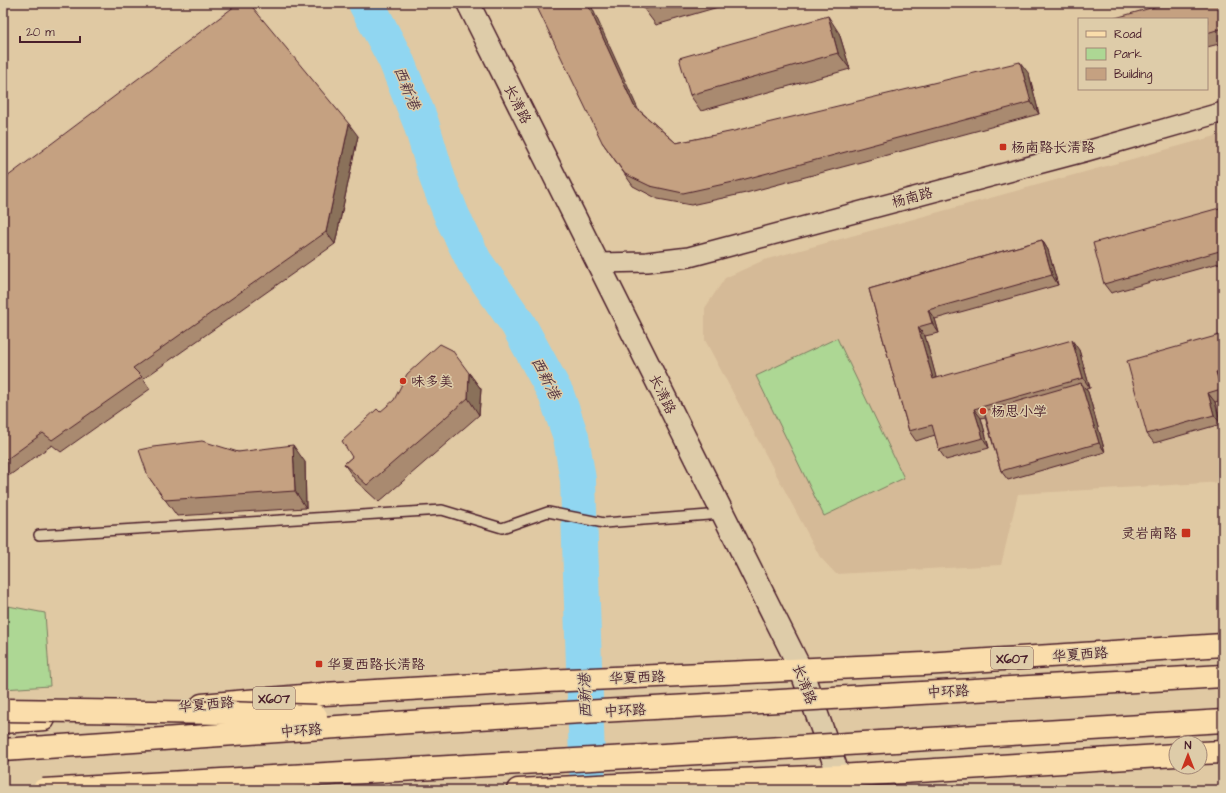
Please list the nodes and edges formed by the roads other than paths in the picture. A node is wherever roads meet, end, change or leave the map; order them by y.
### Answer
1 (468, 3) edge
2 (1223, 112) edge
3 (598, 263) junction
4 (723, 514) junction
5 (39, 534) dead end
6 (1223, 645) edge
7 (801, 670) junction
8 (1223, 676) edge
9 (3, 710) edge
10 (425, 721) junction
11 (1223, 721) edge
12 (3, 722) edge
13 (3, 750) edge
14 (1223, 752) edge
15 (1208, 753) edge
16 (1168, 756) edge
17 (841, 783) edge
18 (43, 790) edge
19 (518, 790) edge

1 - 3 main road, 长清路
2 - 3 street, 杨南路
3 - 4 main road, 长清路
4 - 5 lane
4 - 7 main road, 长清路
6 - 7 main road, 华夏西路 / X607
7 - 12 main road, 华夏西路 / X607
7 - 17 main road, 长清路
8 - 10 main road, 中环路, bridge
9 - 10 main road, bridge
10 - 13 main road, 中环路, bridge
11 - 18 main road, bridge
14 - 15 main road
16 - 17 main road
17 - 19 main road

